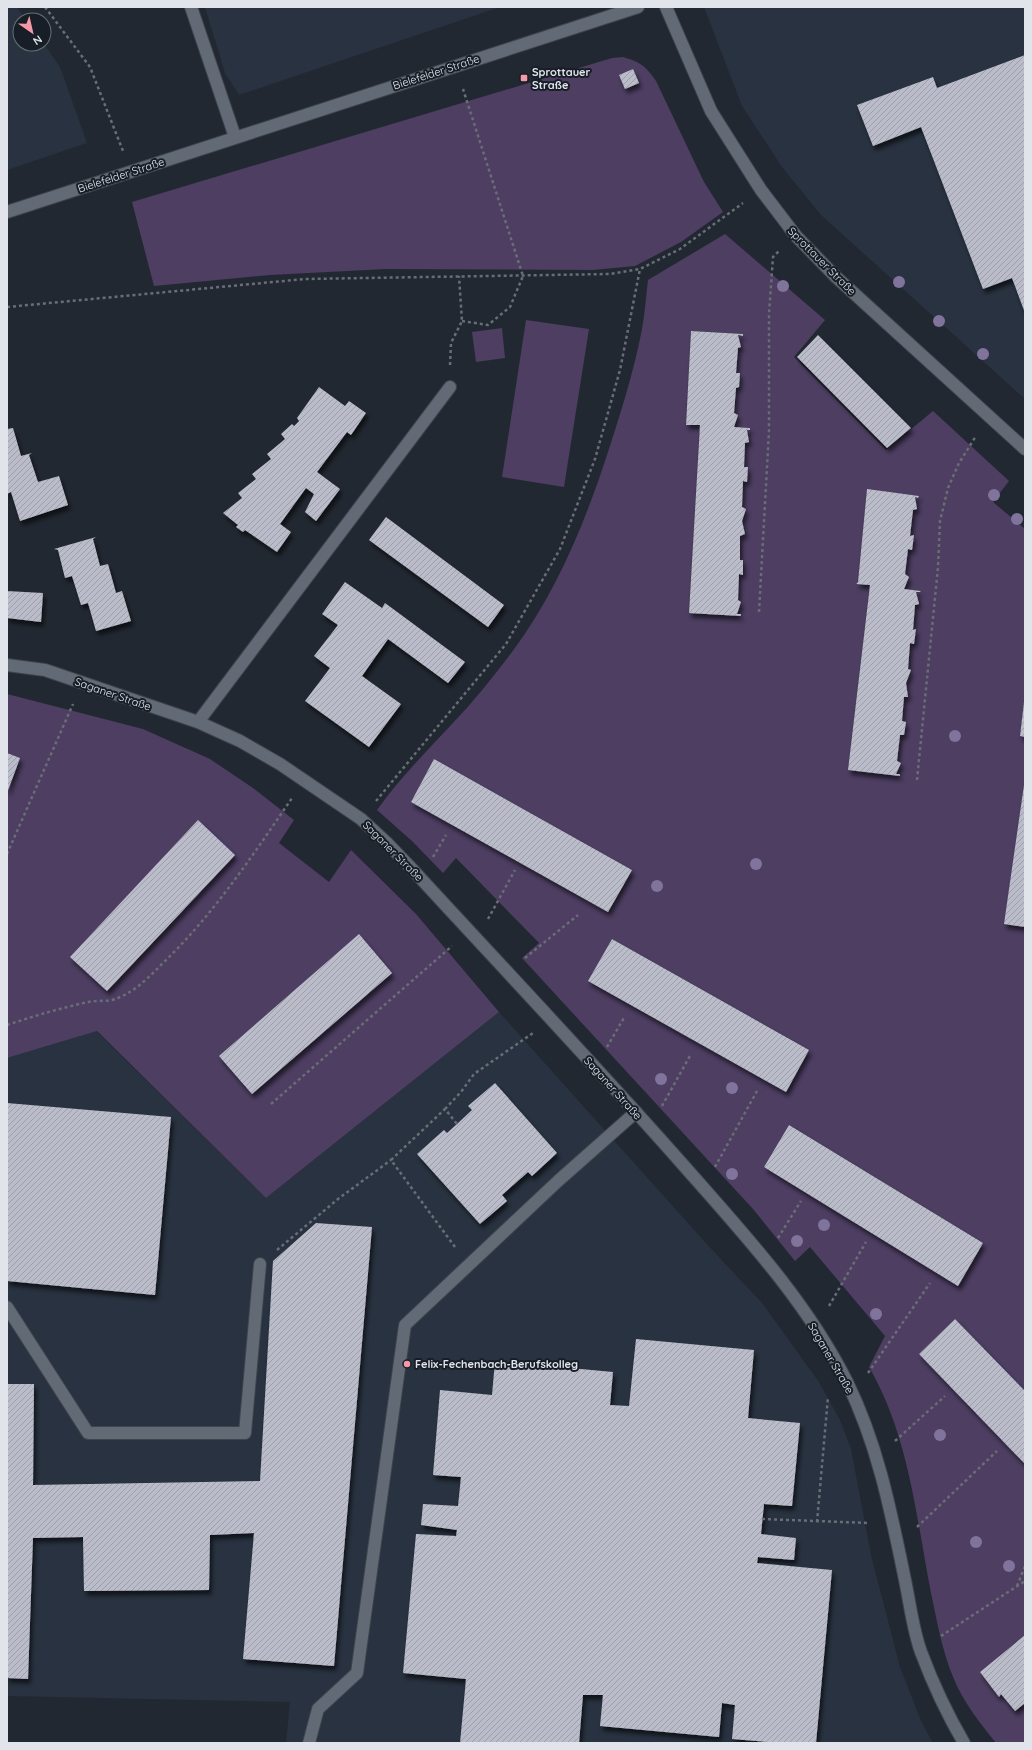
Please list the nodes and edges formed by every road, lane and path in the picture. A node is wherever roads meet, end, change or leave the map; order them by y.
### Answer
1 (45, 7) edge
2 (191, 7) edge
3 (638, 7) edge
4 (666, 7) edge
5 (456, 66) junction
6 (235, 137) junction
7 (131, 172) junction
8 (761, 190) junction
9 (7, 212) edge
10 (796, 236) junction
11 (640, 269) junction
12 (459, 276) junction
13 (523, 276) junction
14 (7, 307) edge
15 (462, 321) junction
16 (450, 387) joint
17 (989, 416) junction
18 (1025, 449) edge
19 (759, 612) dead end
20 (7, 665) edge
21 (82, 683) junction
22 (198, 722) junction
23 (304, 780) junction
24 (917, 780) dead end
25 (361, 819) junction
26 (7, 854) edge
27 (515, 870) dead end
28 (578, 915) dead end
29 (473, 935) junction
30 (507, 972) junction
31 (625, 1016) dead end
32 (553, 1021) junction
33 (7, 1025) edge
34 (691, 1054) dead end
35 (595, 1067) junction
36 (757, 1091) dead end
37 (271, 1104) dead end
38 (445, 1109) junction
39 (636, 1112) junction
40 (457, 1124) dead end
41 (650, 1128) junction
42 (391, 1160) junction
43 (704, 1188) junction
44 (801, 1201) dead end
45 (866, 1242) dead end
46 (764, 1259) junction
47 (260, 1264) joint
48 (469, 1265) junction
49 (930, 1283) dead end
50 (7, 1307) edge
51 (816, 1328) junction
52 (850, 1390) junction
53 (945, 1396) dead end
54 (997, 1451) dead end
55 (877, 1457) junction
56 (762, 1519) dead end
57 (817, 1522) junction
58 (848, 1524) dead end
59 (898, 1546) junction
60 (1025, 1566) edge
61 (1025, 1581) edge
62 (1016, 1586) junction
63 (920, 1650) junction
64 (309, 1743) edge
65 (964, 1743) edge

1 - 7 path
2 - 6 street
3 - 5 street, Bielefelder Straße
4 - 8 street, Sprottauer Straße
5 - 6 street, Bielefelder Straße
5 - 13 path
6 - 7 street, Bielefelder Straße
7 - 9 street, Bielefelder Straße
8 - 10 street, Sprottauer Straße
8 - 11 path
10 - 17 street, Sprottauer Straße
10 - 19 path
11 - 13 path
11 - 25 path
12 - 13 path
12 - 14 path
12 - 15 path
13 - 15 path
15 - 16 path
16 - 22 street
17 - 18 street, Sprottauer Straße
17 - 24 path
20 - 21 street, Saganer Straße
21 - 22 street, Saganer Straße
21 - 26 path
22 - 23 street, Saganer Straße
23 - 25 street, Saganer Straße
23 - 33 path
25 - 29 street, Saganer Straße
27 - 29 path
28 - 30 path
29 - 30 street, Saganer Straße
29 - 37 path
30 - 32 street, Saganer Straße
31 - 35 path
32 - 35 street, Saganer Straße
32 - 38 path
34 - 41 path
35 - 39 street, Saganer Straße
36 - 43 path
38 - 40 path
38 - 42 path
39 - 41 street, Saganer Straße
39 - 48 street
41 - 43 street, Saganer Straße
42 - 47 path
42 - 48 path
43 - 46 street, Saganer Straße
44 - 46 path
45 - 51 path
46 - 51 street, Saganer Straße
47 - 50 street
48 - 64 street
49 - 52 path
51 - 52 street, Saganer Straße
52 - 55 street, Saganer Straße
52 - 57 path
53 - 55 path
54 - 59 path
55 - 59 street, Saganer Straße
56 - 57 path
57 - 58 path
59 - 63 street, Saganer Straße
60 - 62 path
61 - 62 path
62 - 63 path
63 - 65 street, Saganer Straße

